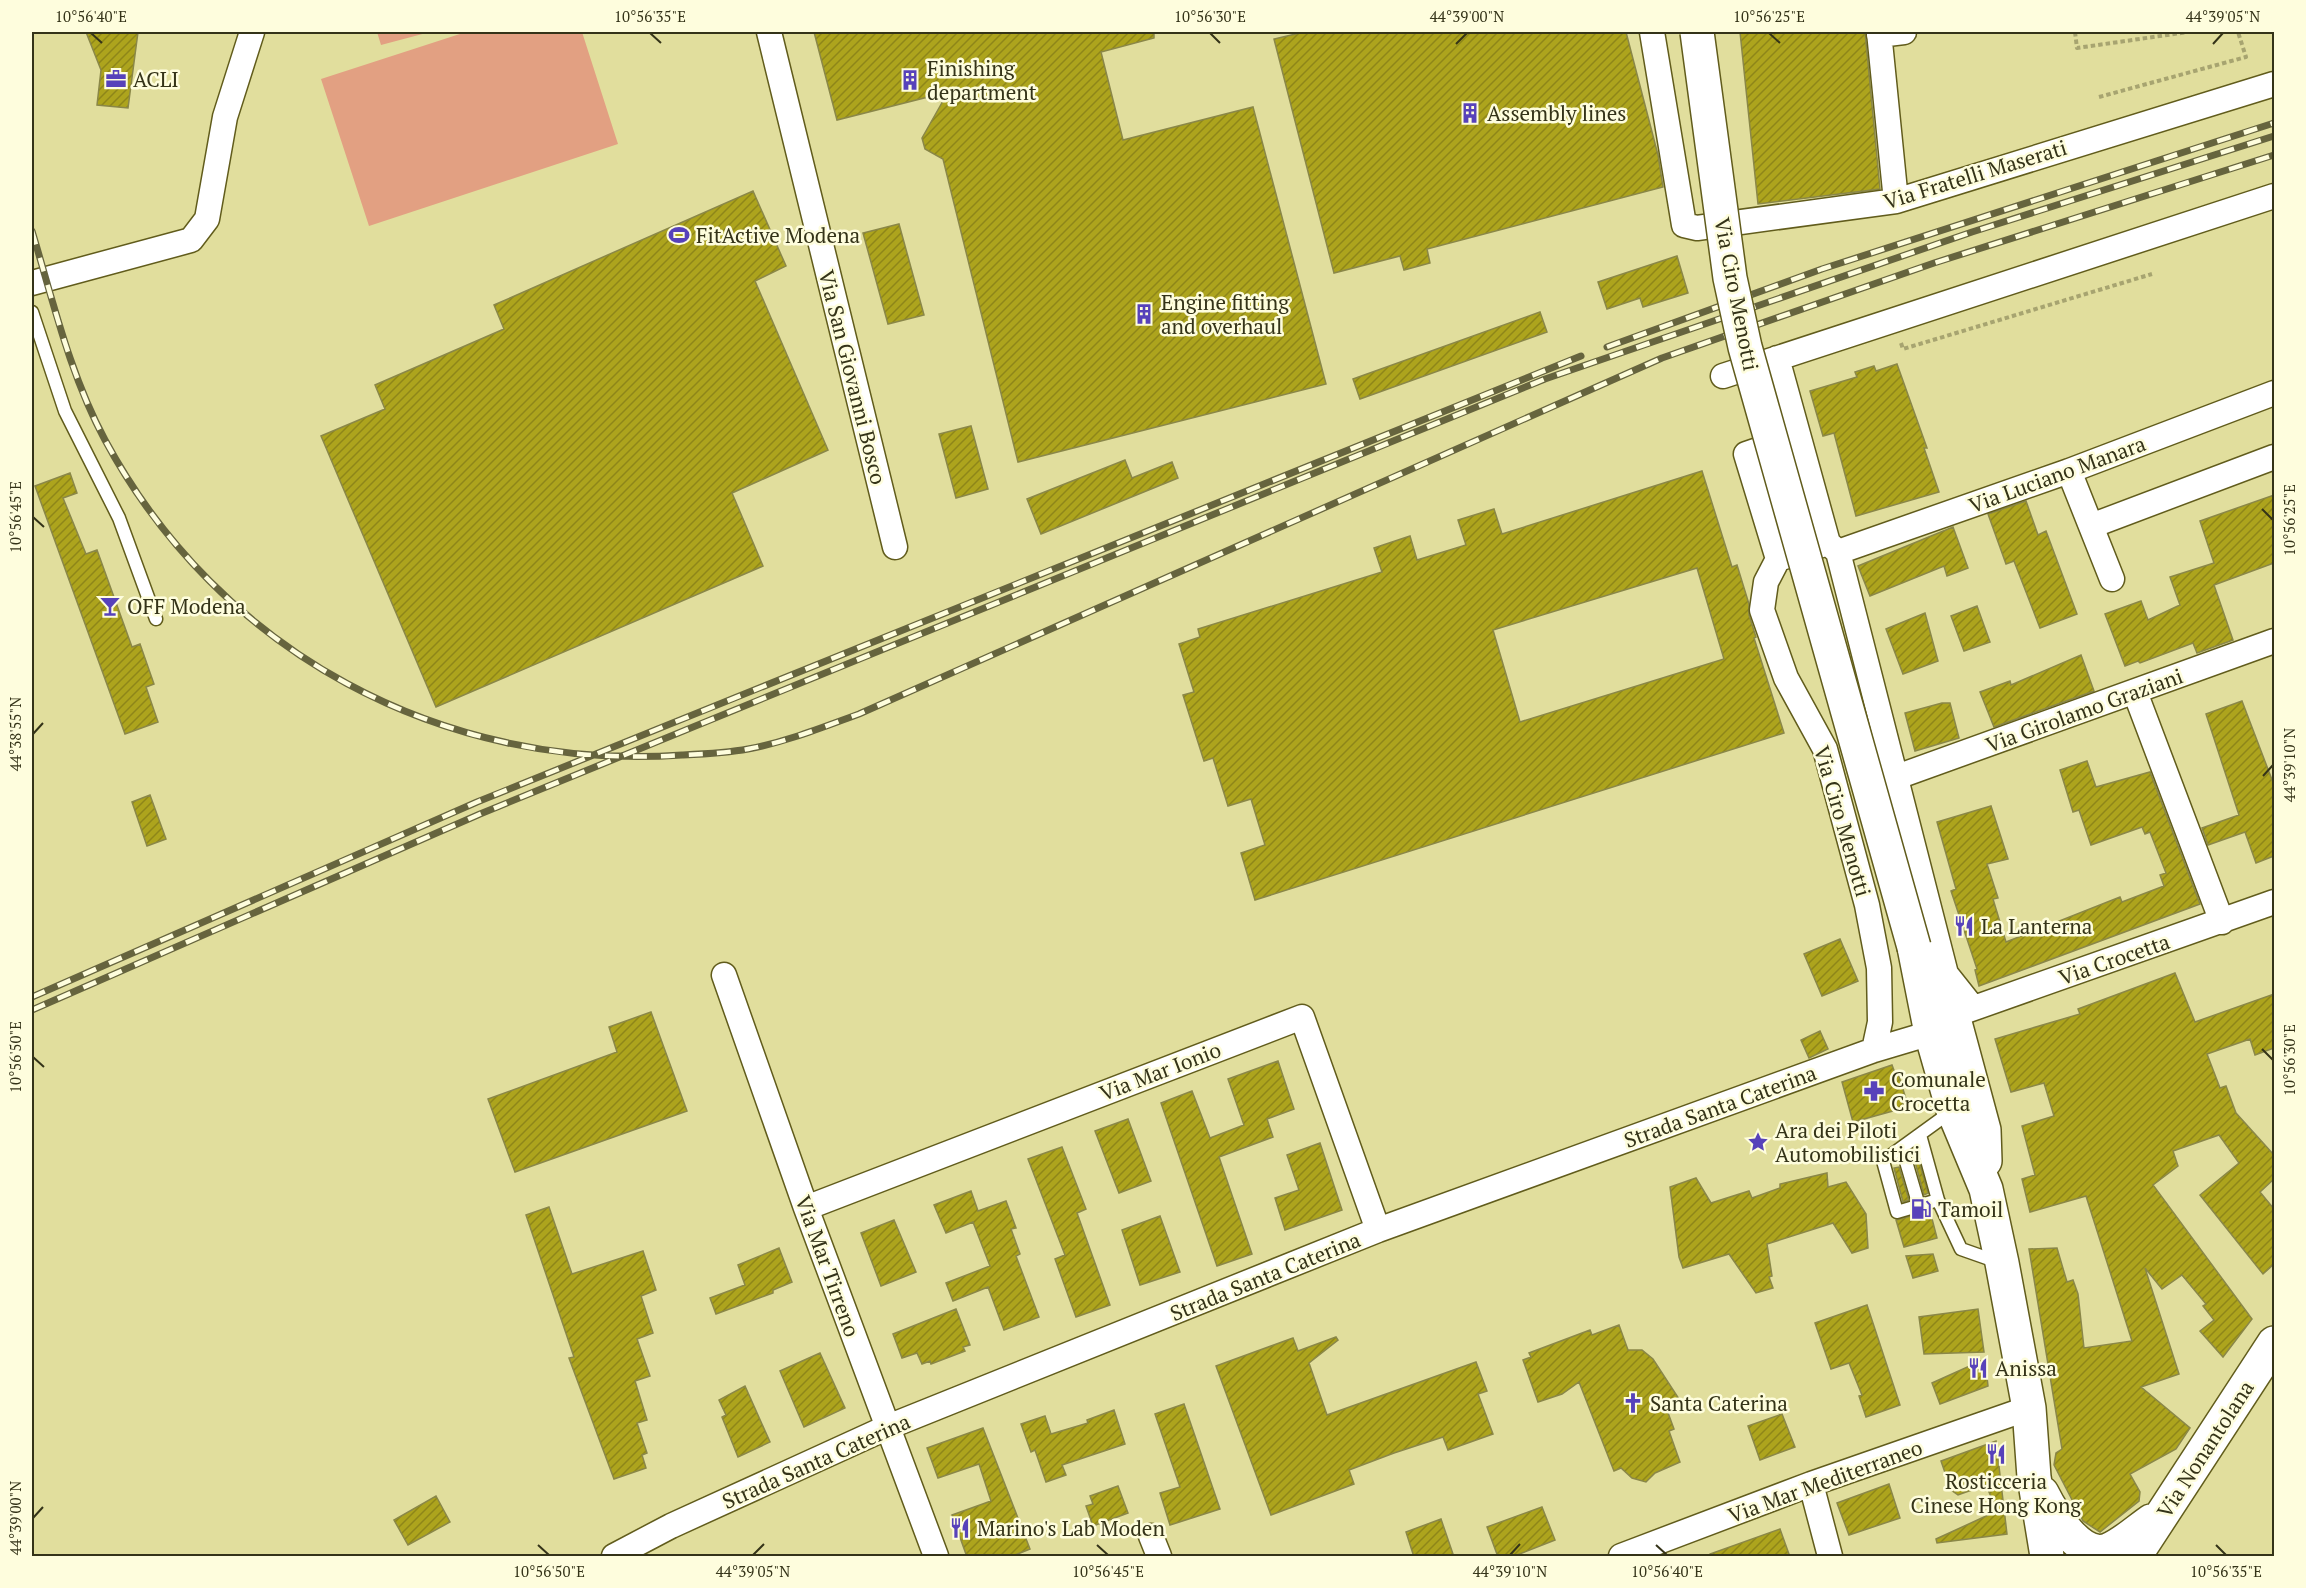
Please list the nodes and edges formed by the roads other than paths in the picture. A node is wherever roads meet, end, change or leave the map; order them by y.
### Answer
1 (252, 32) edge
2 (770, 32) edge
3 (1652, 32) edge
4 (1697, 32) edge
5 (1904, 32) edge
6 (1879, 33) edge
7 (2274, 84) edge
8 (2274, 195) edge
9 (1896, 201) junction
10 (32, 283) edge
11 (32, 312) edge
12 (1777, 358) junction
13 (1723, 376) dead end
14 (2274, 393) edge
15 (1798, 436) junction
16 (2274, 457) edge
17 (2069, 471) junction
18 (2091, 526) junction
19 (895, 547) dead end
20 (1833, 547) junction
21 (1778, 560) junction
22 (2112, 579) dead end
23 (156, 619) dead end
24 (2274, 641) edge
25 (2135, 692) junction
26 (1894, 778) junction
27 (2274, 902) edge
28 (2222, 922) junction
29 (724, 975) dead end
30 (1952, 1019) junction
31 (1874, 1050) junction
32 (1953, 1110) junction
33 (1920, 1134) junction
34 (1902, 1148) junction
35 (1986, 1189) junction
36 (1938, 1200) junction
37 (1919, 1206) junction
38 (806, 1208) junction
39 (1378, 1230) junction
40 (2002, 1263) junction
41 (2274, 1343) edge
42 (2029, 1408) junction
43 (888, 1427) junction
44 (2034, 1477) junction
45 (1811, 1484) junction
46 (2163, 1513) junction
47 (614, 1557) edge
48 (936, 1557) edge
49 (1621, 1557) edge
50 (1830, 1557) edge
51 (2048, 1557) edge
52 (2135, 1557) edge

1 - 10 street
2 - 19 street, Via San Giovanni Bosco
3 - 9 street, Via Fratelli Maserati
4 - 30 main road, Via Ciro Menotti, bridge
5 - 6 street
6 - 9 street
7 - 9 street, Via Fratelli Maserati
8 - 12 street
11 - 23 lane
12 - 13 street
12 - 15 street, Via Ciro Menotti
14 - 17 street, Via Luciano Manara
15 - 20 street, Via Ciro Menotti
15 - 21 street
16 - 18 street
17 - 18 street
17 - 20 street, Via Luciano Manara
18 - 22 street
20 - 21 street
20 - 26 street, Via Ciro Menotti
21 - 31 street, Via Ciro Menotti
24 - 25 street, Via Girolamo Graziani
25 - 26 street, Via Girolamo Graziani
25 - 28 street
26 - 30 street, Via Ciro Menotti
27 - 28 street, Via Crocetta
28 - 30 street, Via Crocetta
29 - 38 street, Via Mar Tirreno
30 - 31 street, Strada Santa Caterina
30 - 32 main road, Via Ciro Menotti
30 - 35 main road, Via Ciro Menotti
31 - 39 street, Strada Santa Caterina
32 - 33 lane
32 - 35 main road, Via Ciro Menotti
33 - 34 lane
33 - 36 lane
34 - 37 lane
34 - 37 lane
35 - 40 main road, Via Ciro Menotti
36 - 37 lane
36 - 40 lane
38 - 39 street, Via Mar Ionio
38 - 43 street, Via Mar Tirreno
39 - 43 street, Strada Santa Caterina
40 - 42 main road, Via Ciro Menotti
41 - 46 main road, Via Nonantolana
42 - 44 main road, Via Ciro Menotti
42 - 45 street, Via Mar Mediterraneo
43 - 47 street, Strada Santa Caterina
43 - 48 street, Via Mar Tirreno
44 - 46 main road, Via Ciro Menotti
44 - 51 main road, Via Ciro Menotti
45 - 49 street, Via Mar Mediterraneo
45 - 50 street
46 - 52 main road, Via Nonantolana

